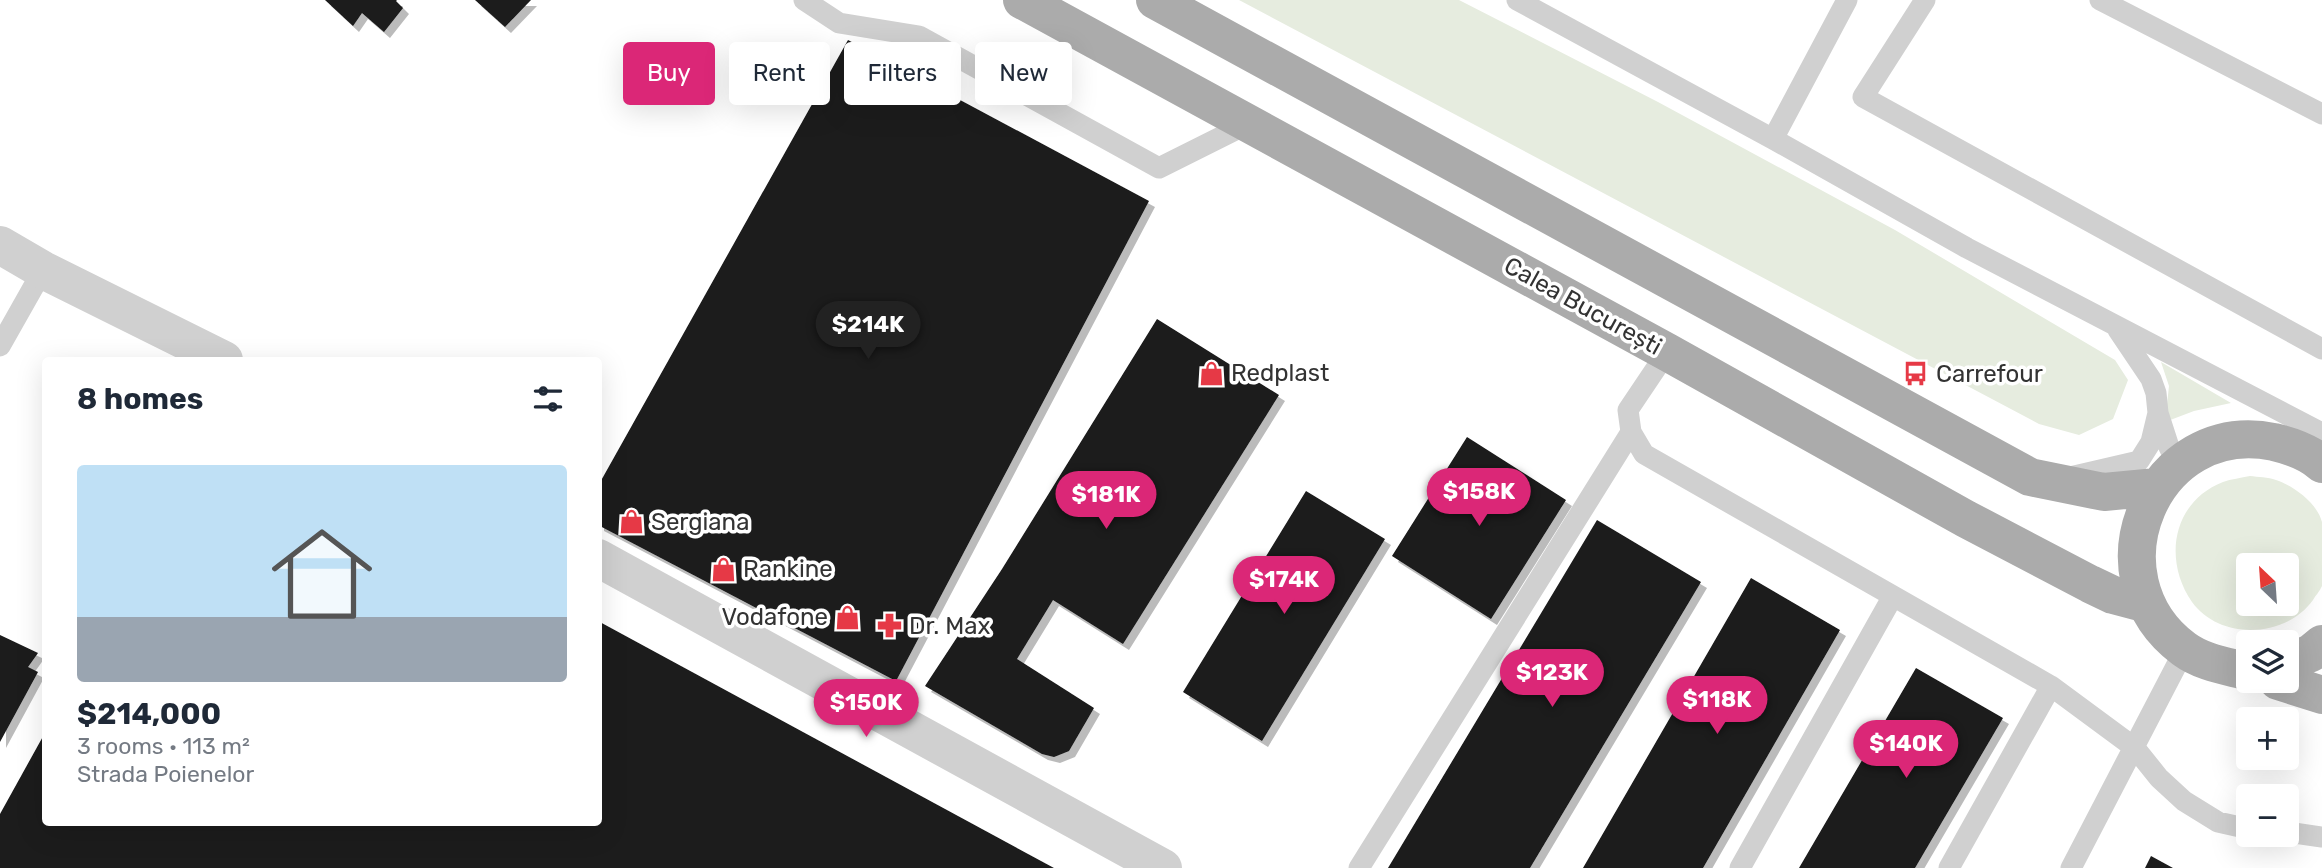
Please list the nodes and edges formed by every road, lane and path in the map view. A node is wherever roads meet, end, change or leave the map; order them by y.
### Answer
1 (804, 0) edge
2 (1022, 0) edge
3 (1155, 0) edge
4 (1517, 0) edge
5 (1847, 0) edge
6 (1925, 0) edge
7 (2100, 0) edge
8 (2322, 114) edge
9 (1249, 123) junction
10 (1773, 139) junction
11 (0, 245) edge
12 (43, 270) junction
13 (2115, 326) junction
14 (0, 346) edge
15 (2322, 349) edge
16 (1667, 352) junction
17 (218, 357) edge
18 (2231, 386) junction
19 (2158, 413) junction
20 (1631, 432) junction
21 (2262, 440) junction
22 (2321, 454) edge
23 (2167, 476) junction
24 (2030, 477) junction
25 (602, 560) edge
26 (1893, 596) junction
27 (2147, 604) junction
28 (2322, 644) edge
29 (2185, 649) junction
30 (2299, 658) edge
31 (2236, 668) edge
32 (2051, 686) junction
33 (2299, 688) edge
34 (2322, 695) edge
35 (2135, 748) junction
36 (2236, 826) edge
37 (2299, 834) edge
38 (2322, 837) edge
39 (1163, 868) edge
40 (1359, 868) edge
41 (1740, 868) edge
42 (1949, 868) edge
43 (2071, 868) edge

1 - 9 lane
2 - 9 main road, Calea București
3 - 24 main road
4 - 10 lane
5 - 10 lane
6 - 15 lane
7 - 8 lane
9 - 16 main road, Calea București
10 - 13 lane
11 - 12 street
12 - 14 lane
12 - 17 street
13 - 18 lane
13 - 19 lane
16 - 20 lane
16 - 27 main road, Calea București
18 - 21 lane
18 - 22 lane
19 - 23 lane
19 - 24 lane
20 - 26 lane
20 - 40 lane
21 - 22 main road
21 - 23 main road
23 - 24 main road
23 - 27 main road
25 - 39 street
26 - 32 lane
26 - 41 lane
27 - 29 main road
28 - 30 main road
29 - 31 main road
29 - 35 lane
32 - 35 lane
32 - 42 lane
33 - 34 main road
35 - 36 lane
35 - 43 lane
37 - 38 lane

